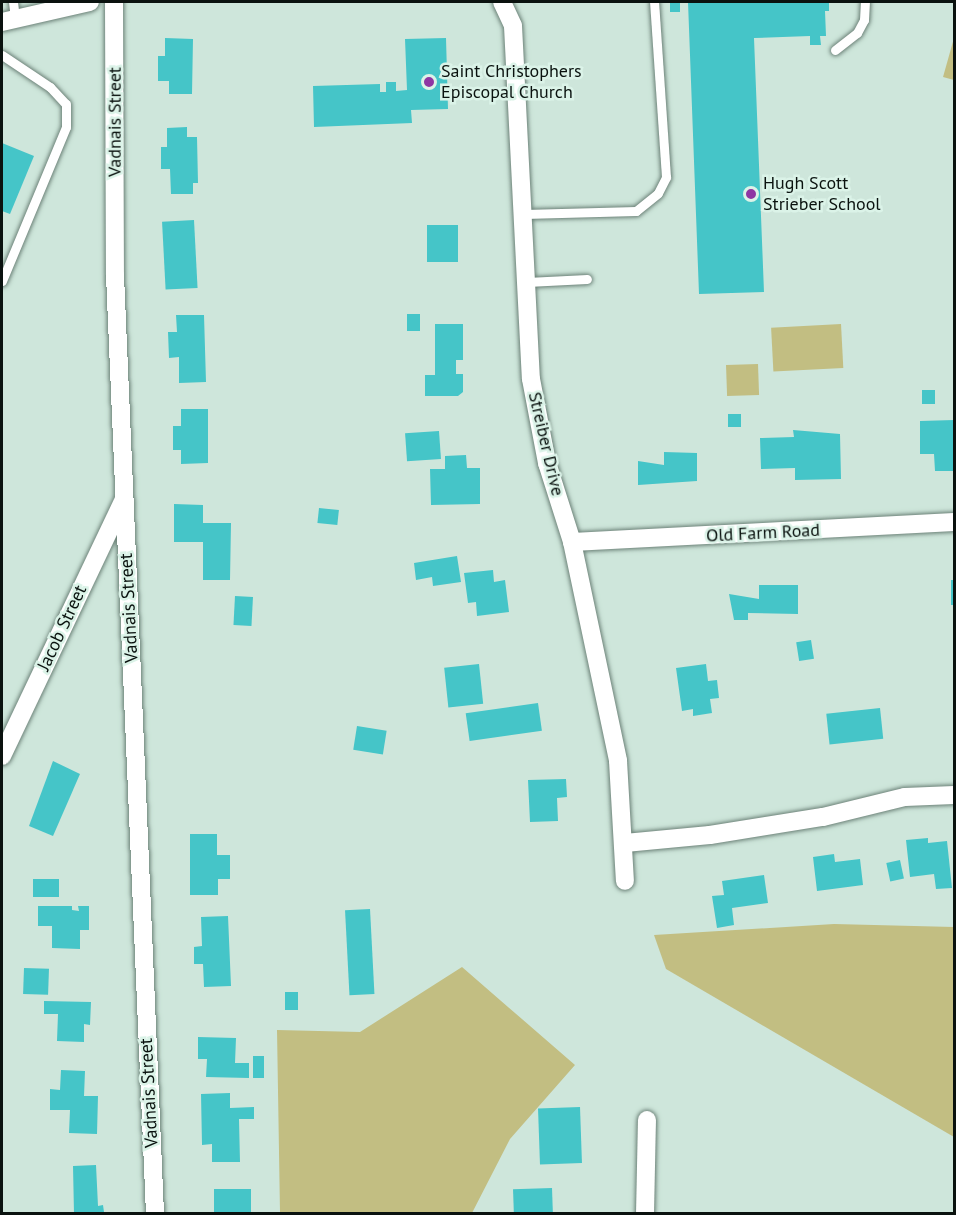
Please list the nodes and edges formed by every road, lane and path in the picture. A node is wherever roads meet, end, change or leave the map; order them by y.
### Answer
1 (90, 2) edge
2 (114, 2) edge
3 (502, 2) edge
4 (654, 2) edge
5 (865, 2) edge
6 (10, 14) edge
7 (835, 50) dead end
8 (2, 55) edge
9 (524, 214) junction
10 (6, 261) edge
11 (587, 279) dead end
12 (2, 281) edge
13 (527, 282) junction
14 (123, 499) junction
15 (954, 522) edge
16 (572, 542) junction
17 (2, 756) edge
18 (954, 795) edge
19 (625, 843) junction
20 (625, 881) dead end
21 (647, 1120) dead end
22 (155, 1214) edge
23 (645, 1214) edge

1 - 6 street
2 - 14 street, Vadnais Street
3 - 9 street, Streiber Drive
4 - 9 lane
5 - 7 lane
8 - 10 lane
9 - 13 street, Streiber Drive
10 - 12 lane
11 - 13 lane
13 - 16 street, Streiber Drive
14 - 17 street, Jacob Street
14 - 22 street, Vadnais Street
15 - 16 street, Old Farm Road
16 - 19 street, Streiber Drive
18 - 19 street
19 - 20 street, Streiber Drive
21 - 23 street

